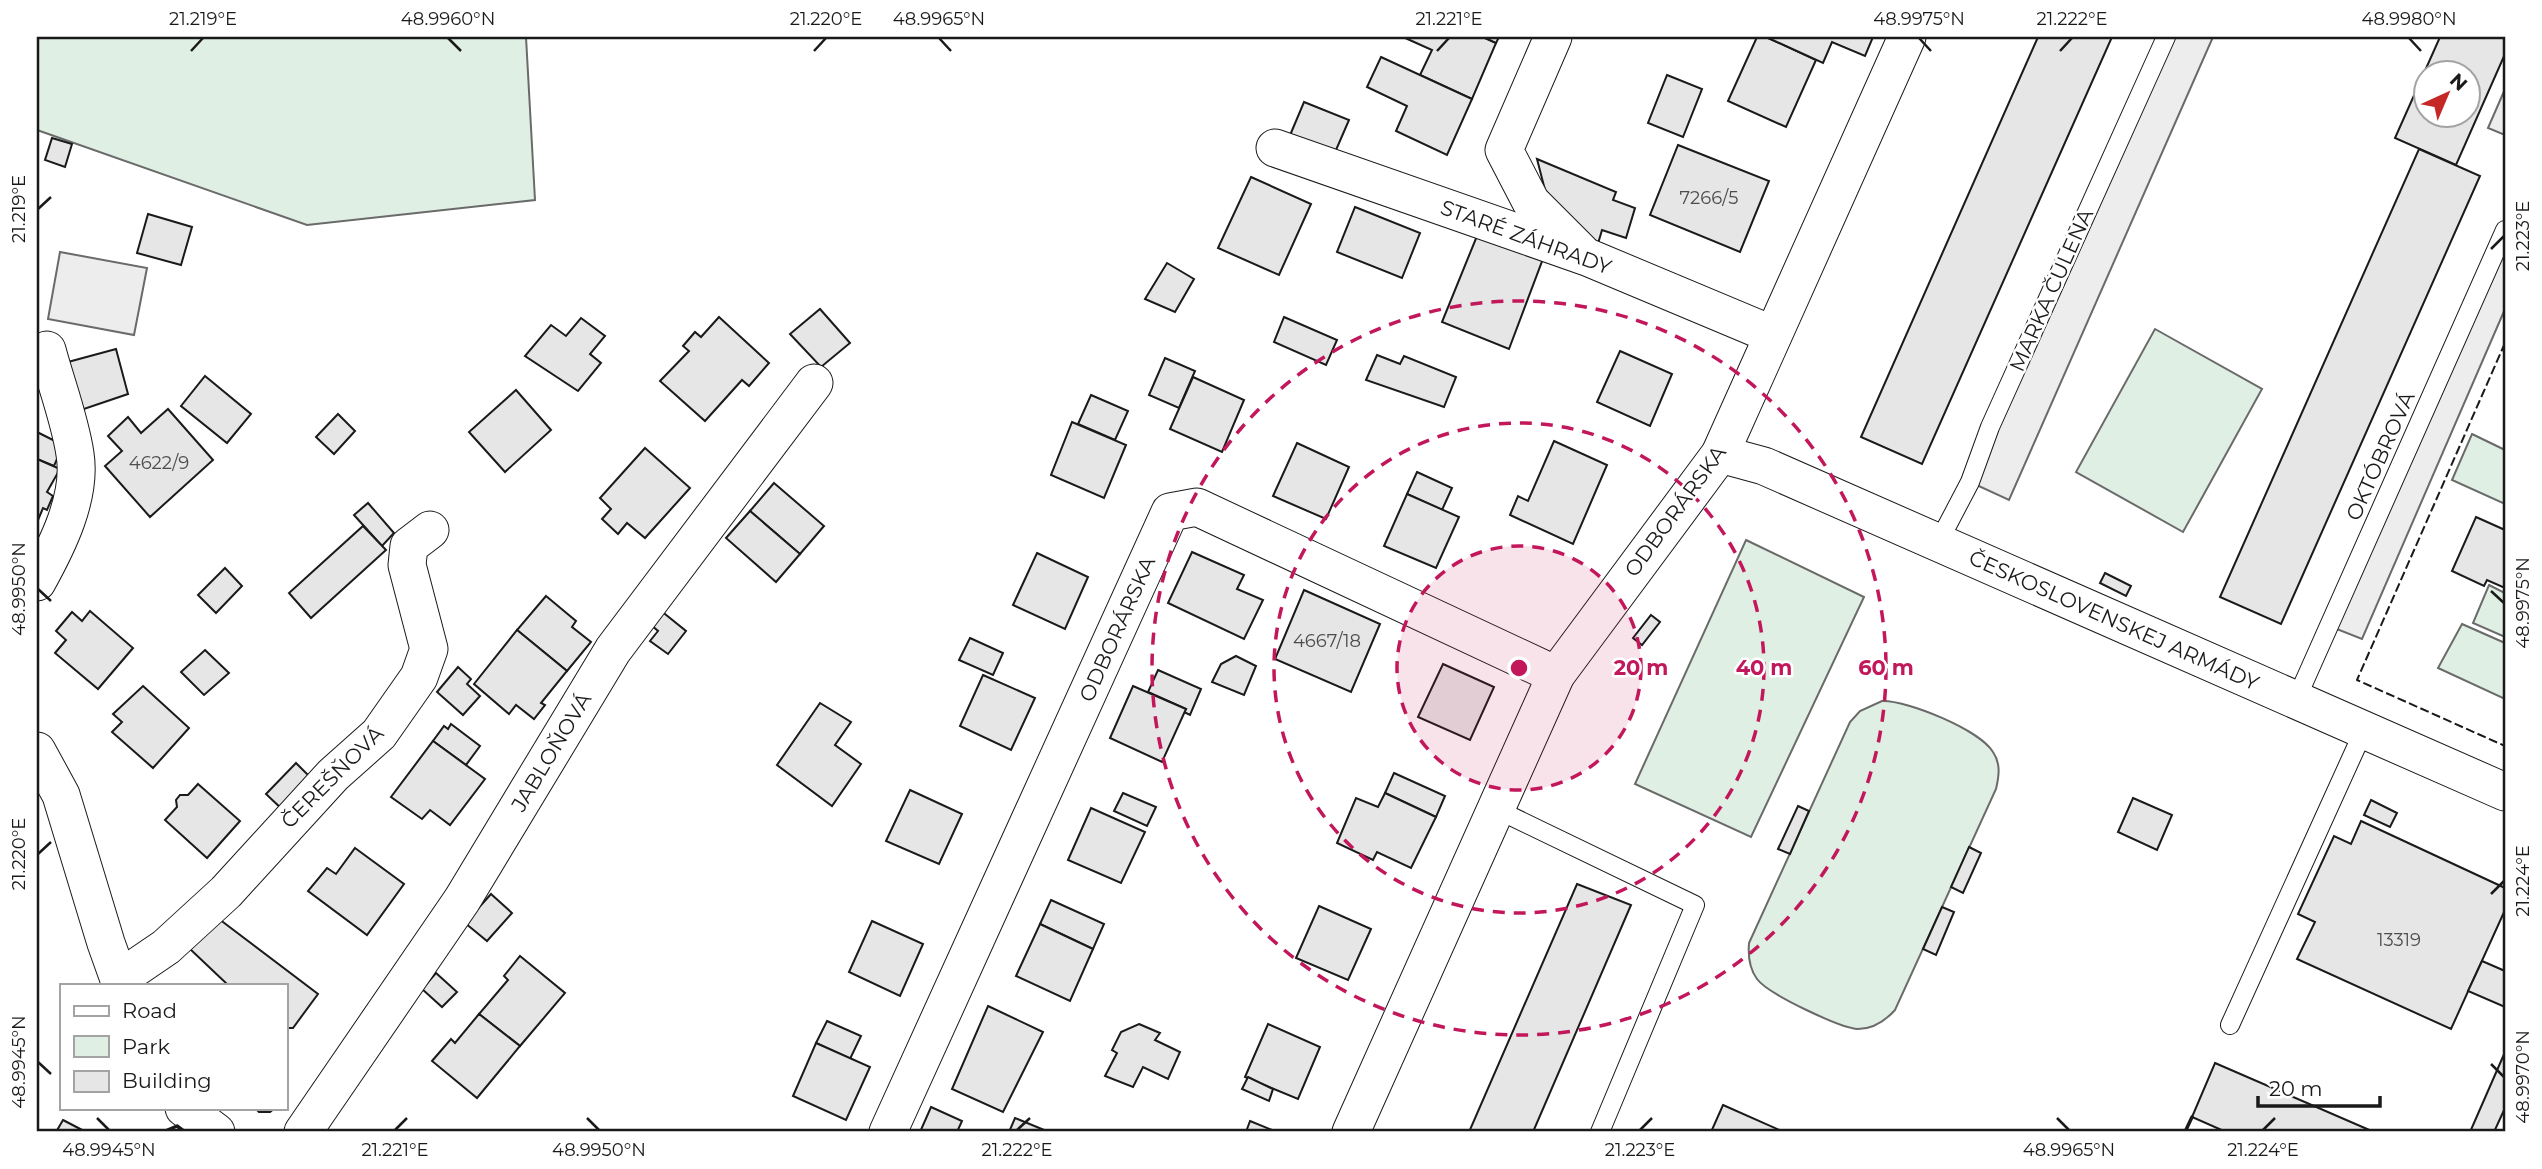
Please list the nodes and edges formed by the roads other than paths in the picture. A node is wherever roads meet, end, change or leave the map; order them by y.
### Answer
1 (1553, 37) edge
2 (1906, 37) edge
3 (2166, 37) edge
4 (1275, 148) dead end
5 (2505, 230) edge
6 (1587, 257) junction
7 (1773, 335) junction
8 (47, 350) dead end
9 (814, 383) dead end
10 (1720, 454) junction
11 (430, 530) dead end
12 (1938, 543) junction
13 (37, 582) edge
14 (1556, 675) junction
15 (2296, 700) junction
16 (2364, 730) junction
17 (37, 751) edge
18 (2505, 792) edge
19 (1496, 809) junction
20 (120, 982) edge
21 (2230, 1025) dead end
22 (187, 1110) edge
23 (216, 1132) edge
24 (303, 1132) edge
25 (888, 1132) edge
26 (1351, 1132) edge
27 (1601, 1132) edge

1 - 6 street
2 - 7 street
3 - 12 lane, MARKA ČULENA
4 - 6 street, STARÉ ZÁHRADY
5 - 15 lane, OKTÓBROVÁ
6 - 7 street, STARÉ ZÁHRADY
7 - 10 street, ODBORÁRSKA
8 - 13 street
9 - 24 street, JABLOŇOVÁ
10 - 12 street, ČESKOSLOVENSKEJ ARMÁDY
10 - 14 street, ODBORÁRSKA
11 - 20 street, ČEREŠŇOVÁ
12 - 15 street, ČESKOSLOVENSKEJ ARMÁDY
14 - 19 street, ODBORÁRSKA
14 - 25 street, ODBORÁRSKA
15 - 16 street, ČESKOSLOVENSKEJ ARMÁDY
16 - 18 street, ČESKOSLOVENSKEJ ARMÁDY
16 - 21 lane
17 - 20 street, ČEREŠŇOVÁ
19 - 26 street, ODBORÁRSKA
19 - 27 lane
22 - 23 street

